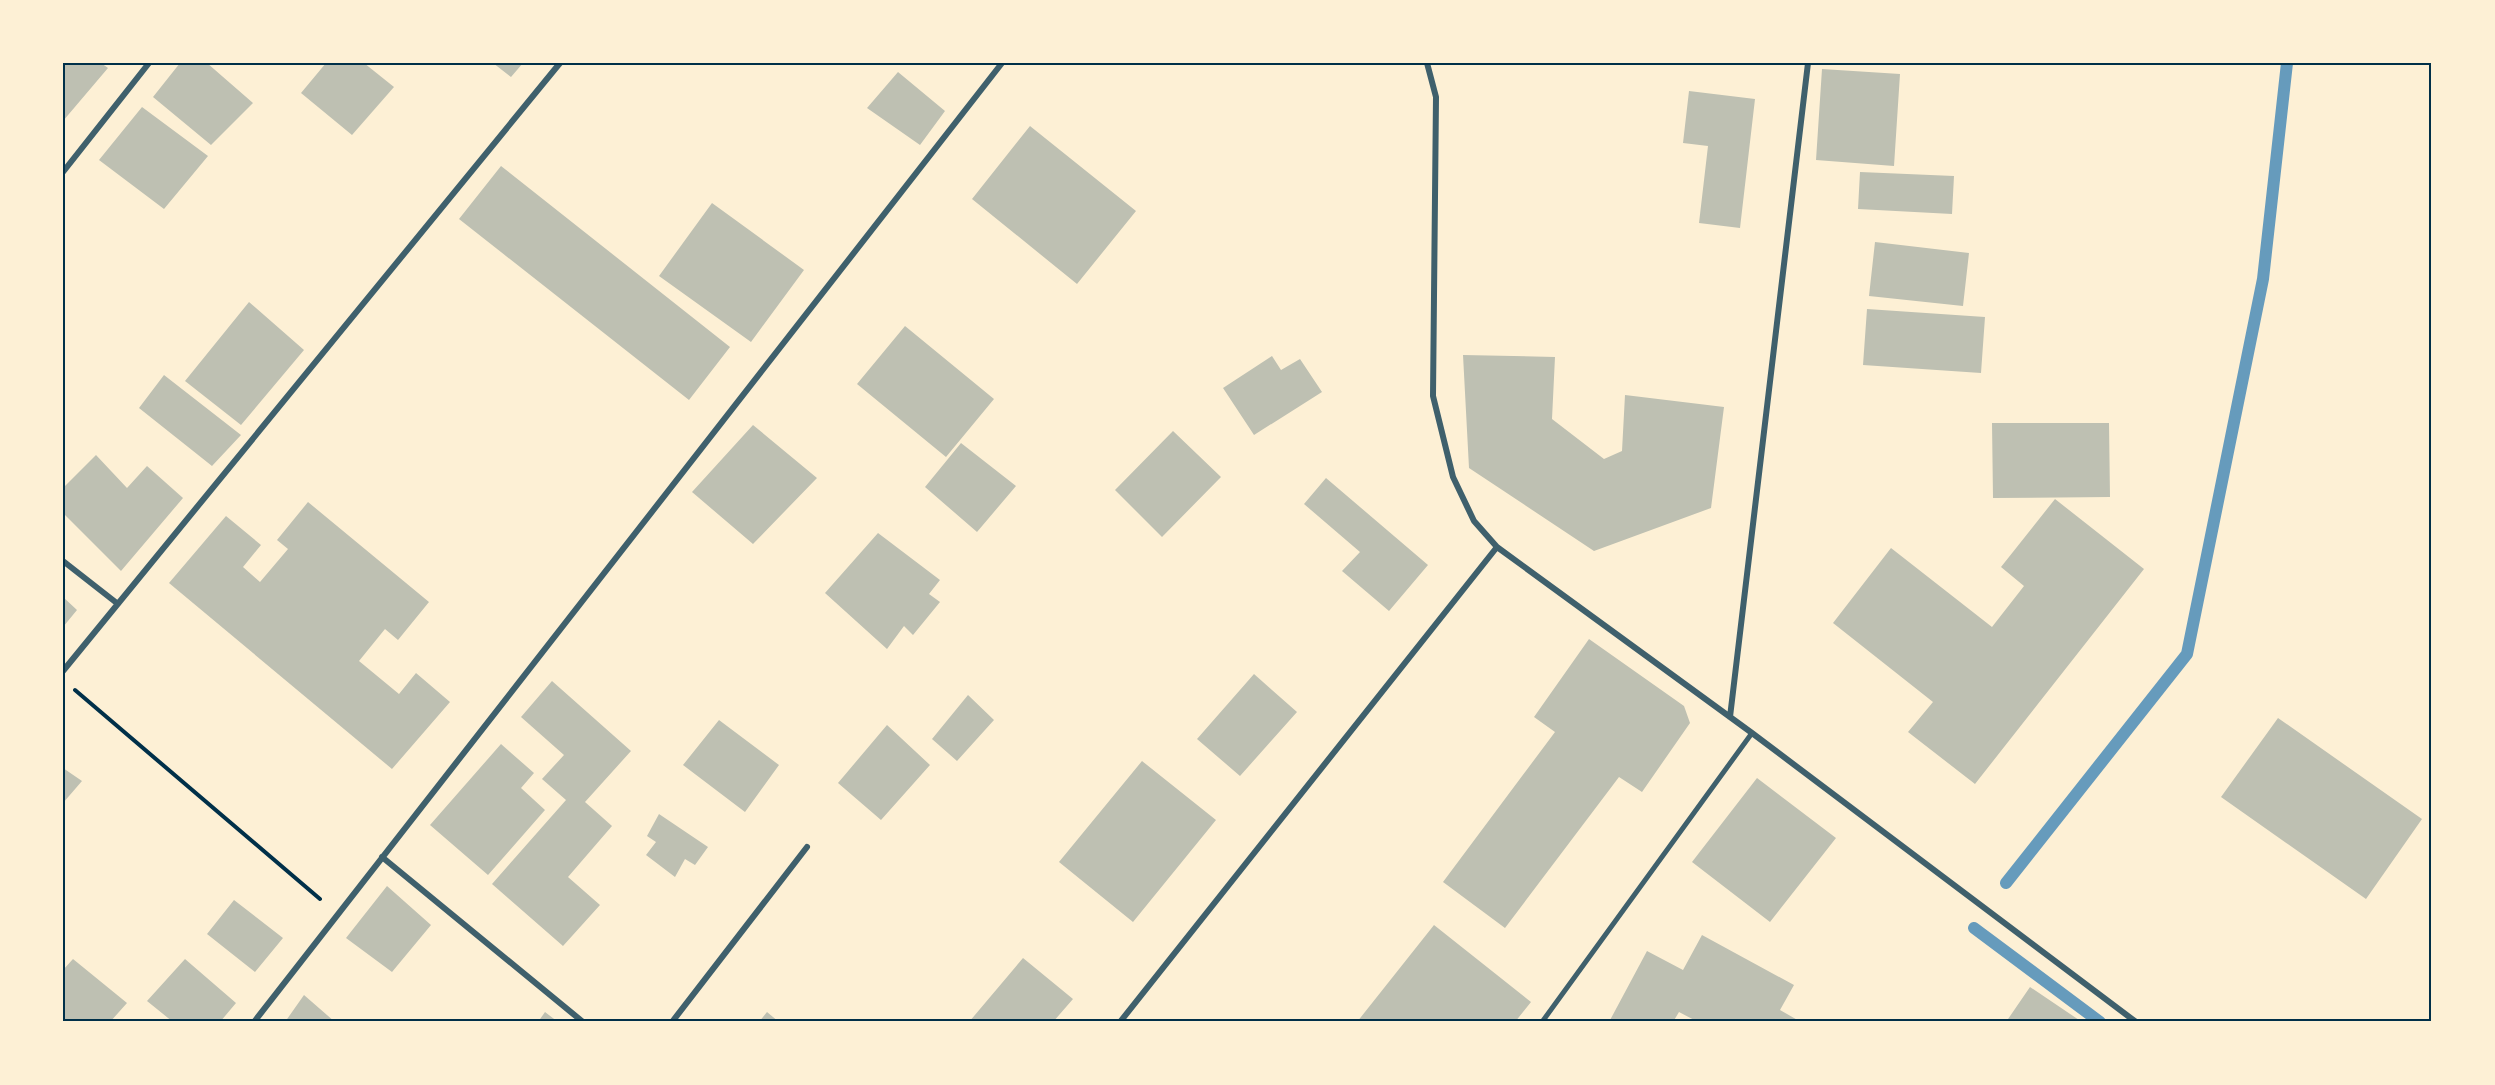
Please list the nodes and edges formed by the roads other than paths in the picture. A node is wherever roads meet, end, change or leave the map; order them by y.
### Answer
1 (149, 63) edge
2 (560, 63) edge
3 (1002, 63) edge
4 (1427, 63) edge
5 (1808, 63) edge
6 (63, 172) edge
7 (1497, 547) junction
8 (63, 561) edge
9 (118, 604) junction
10 (63, 671) edge
11 (1730, 717) junction
12 (1752, 733) junction
13 (807, 847) dead end
14 (382, 857) junction
15 (254, 1022) edge
16 (583, 1022) edge
17 (672, 1022) edge
18 (1120, 1022) edge
19 (1542, 1022) edge
20 (2136, 1022) edge

1 - 6 street
2 - 9 street
3 - 14 street
4 - 7 street
5 - 11 street
7 - 11 street
7 - 18 street
8 - 9 street
9 - 10 street
11 - 12 street
12 - 19 street
12 - 20 street
13 - 17 street
14 - 15 street
14 - 16 street

